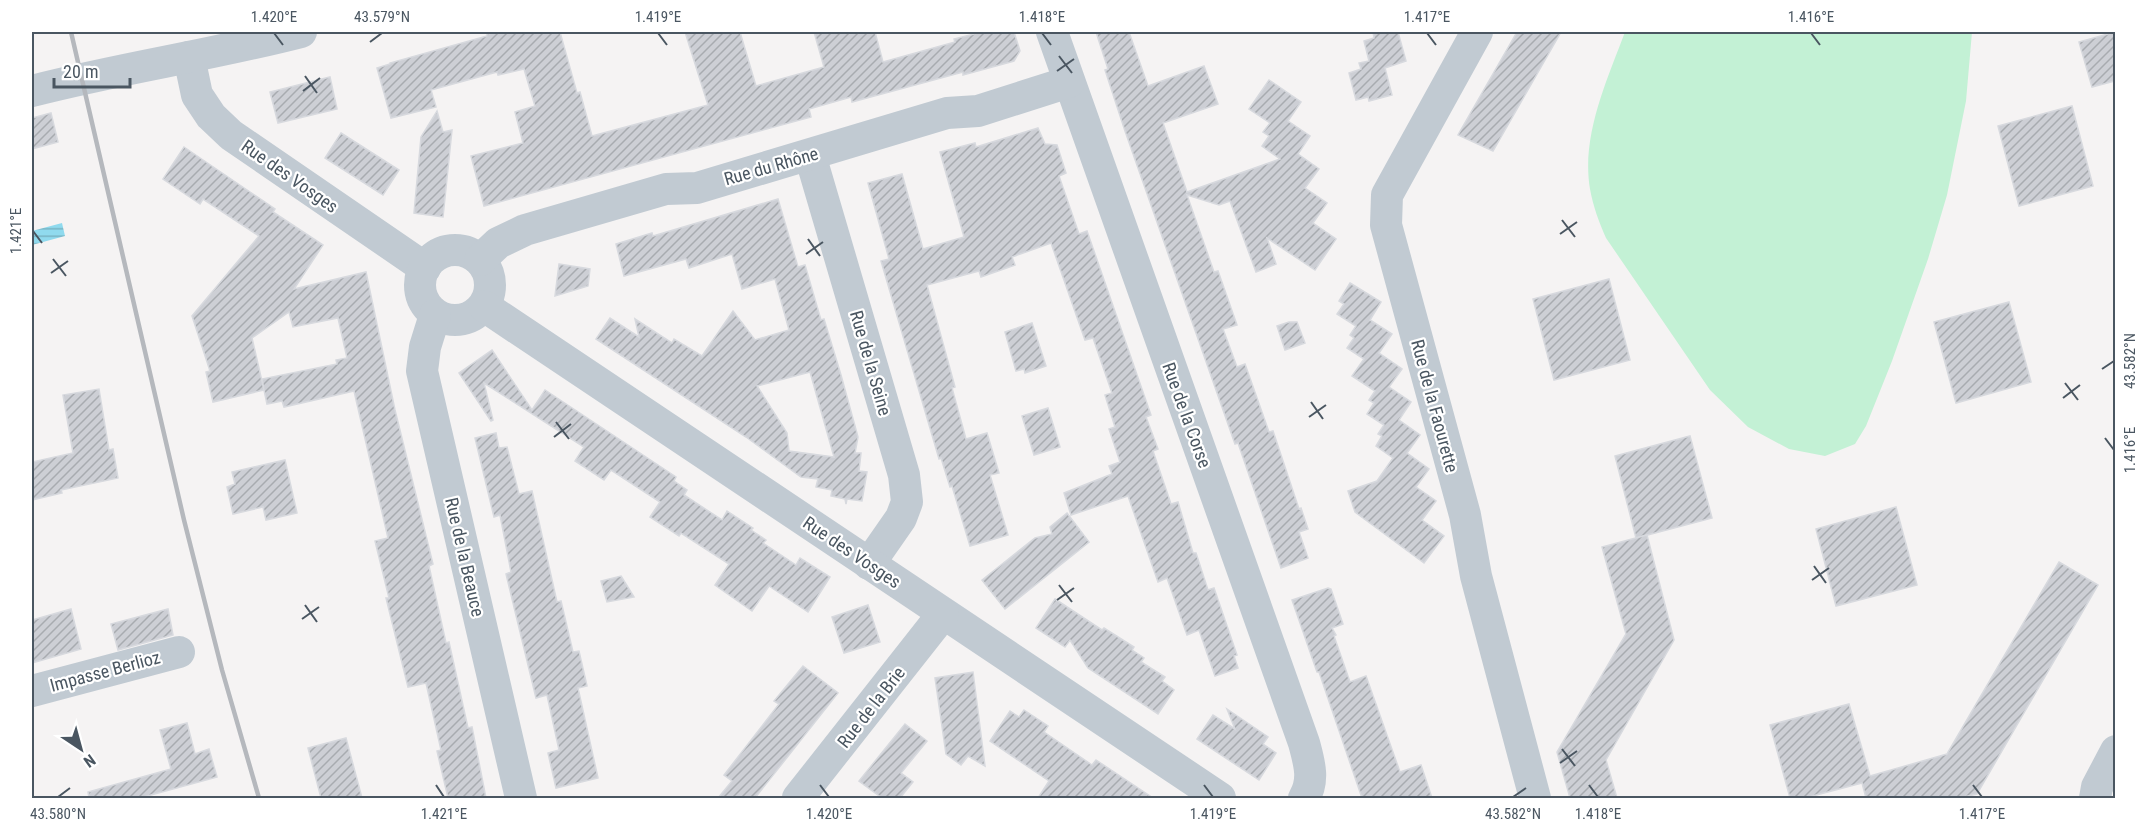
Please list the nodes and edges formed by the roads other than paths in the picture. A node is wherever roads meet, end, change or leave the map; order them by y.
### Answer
1 (301, 32) edge
2 (1052, 32) edge
3 (1477, 32) edge
4 (189, 57) junction
5 (1069, 82) junction
6 (32, 91) edge
7 (810, 154) junction
8 (480, 260) junction
9 (425, 268) junction
10 (484, 306) junction
11 (435, 315) junction
12 (869, 564) junction
13 (943, 614) junction
14 (178, 652) dead end
15 (32, 691) edge
16 (2115, 751) edge
17 (521, 798) edge
18 (798, 798) edge
19 (1220, 798) edge
20 (1304, 798) edge
21 (1535, 798) edge
22 (2095, 798) edge

1 - 4 street
2 - 5 street, Rue de la Corse
3 - 21 street, Rue de la Faourette
4 - 6 street
4 - 9 street, Rue des Vosges
5 - 7 street, Rue du Rhône
5 - 20 street, Rue de la Corse
7 - 8 street, Rue du Rhône
7 - 12 street, Rue de la Seine
8 - 9 street
8 - 10 street
9 - 11 street
10 - 11 street
10 - 12 street, Rue des Vosges
11 - 17 street, Rue de la Beauce
12 - 13 street, Rue des Vosges
13 - 18 street, Rue de la Brie
13 - 19 street, Rue des Vosges
14 - 15 street, Impasse Berlioz
16 - 22 street

